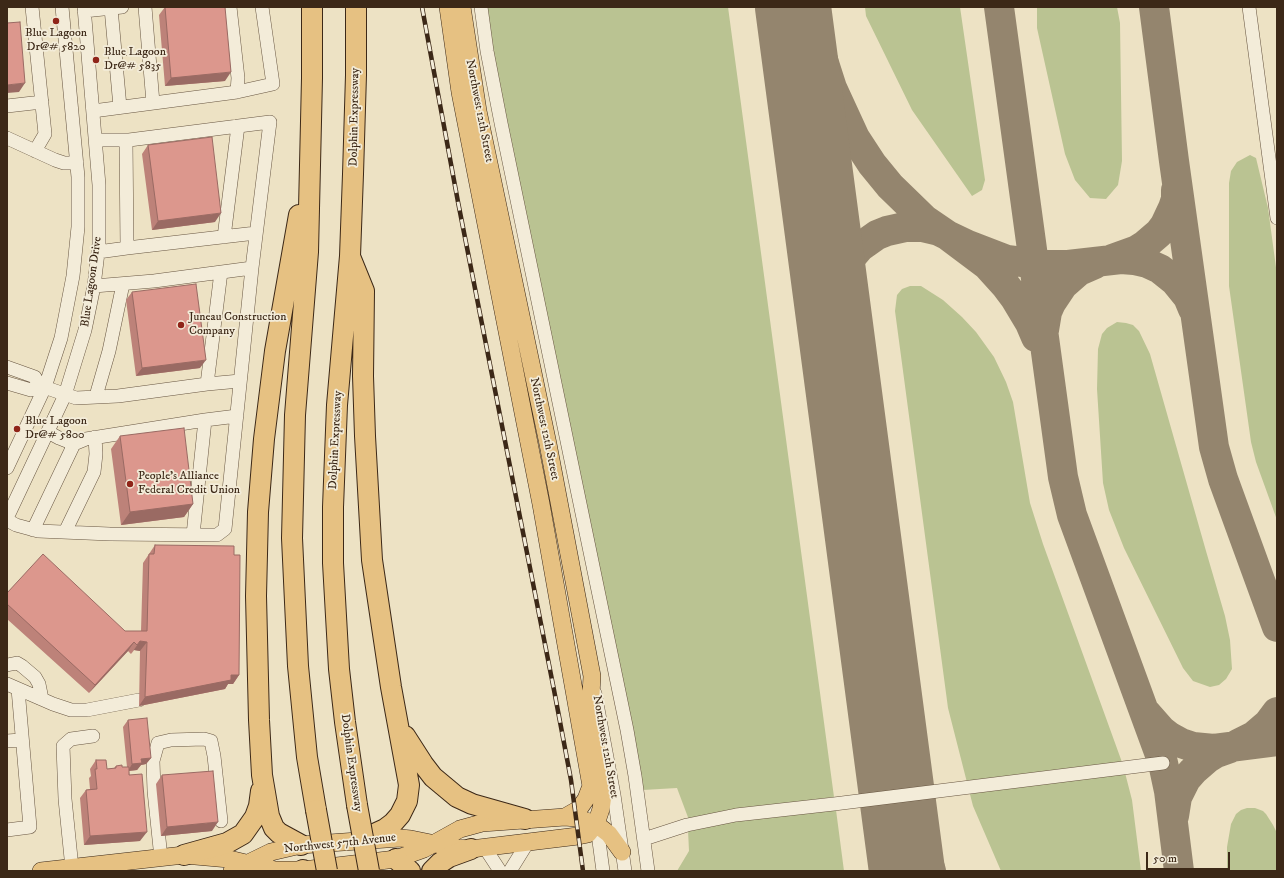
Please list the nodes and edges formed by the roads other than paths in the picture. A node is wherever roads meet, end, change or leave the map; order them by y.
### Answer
1 (32, 7) edge
2 (62, 7) edge
3 (145, 7) edge
4 (230, 7) edge
5 (262, 7) edge
6 (312, 7) edge
7 (356, 7) edge
8 (448, 7) edge
9 (462, 7) edge
10 (481, 7) edge
11 (1249, 7) edge
12 (117, 8) edge
13 (84, 9) edge
14 (237, 92) junction
15 (42, 102) junction
16 (153, 103) junction
17 (7, 106) edge
18 (120, 107) junction
19 (93, 110) junction
20 (238, 126) junction
21 (7, 138) edge
22 (96, 140) junction
23 (126, 140) junction
24 (35, 151) junction
25 (310, 156) junction
26 (77, 163) junction
27 (1277, 218) edge
28 (256, 233) junction
29 (224, 237) junction
30 (127, 248) junction
31 (98, 252) junction
32 (350, 256) junction
33 (252, 268) junction
34 (221, 272) junction
35 (123, 284) junction
36 (94, 286) junction
37 (7, 367) edge
38 (240, 381) junction
39 (7, 383) edge
40 (207, 384) junction
41 (42, 386) junction
42 (65, 395) junction
43 (96, 396) junction
44 (237, 416) junction
45 (205, 420) junction
46 (48, 432) junction
47 (95, 437) junction
48 (74, 444) junction
49 (7, 468) edge
50 (7, 519) edge
51 (33, 530) junction
52 (65, 532) junction
53 (193, 535) junction
54 (7, 665) edge
55 (592, 676) junction
56 (12, 686) edge
57 (42, 699) junction
58 (139, 700) dead end
59 (397, 722) junction
60 (93, 736) dead end
61 (22, 740) junction
62 (7, 741) edge
63 (1163, 763) dead end
64 (262, 775) junction
65 (591, 786) junction
66 (565, 817) junction
67 (525, 819) junction
68 (221, 821) dead end
69 (596, 824) junction
70 (7, 830) edge
71 (644, 839) junction
72 (361, 840) junction
73 (528, 842) junction
74 (434, 844) junction
75 (301, 845) junction
76 (478, 849) junction
77 (622, 852) junction
78 (184, 855) junction
79 (248, 864) junction
80 (155, 865) edge
81 (403, 865) edge
82 (72, 868) junction
83 (302, 870) edge
84 (41, 871) edge
85 (232, 871) edge
86 (327, 871) edge
87 (369, 871) edge
88 (432, 871) edge
89 (500, 871) edge
90 (510, 871) edge
91 (603, 871) edge
92 (625, 871) edge
93 (648, 871) edge

1 - 15 street
2 - 26 street, Blue Lagoon Drive
3 - 16 street
4 - 14 street
5 - 14 street
6 - 25 highway
7 - 32 highway, Dolphin Expressway
8 - 65 main road, Northwest 12th Street
9 - 55 main road, Northwest 12th Street
10 - 71 street
11 - 27 street
12 - 13 street
12 - 18 street
13 - 19 street, Blue Lagoon Drive
14 - 16 street
15 - 17 street
15 - 24 street
16 - 18 street
18 - 19 street
19 - 22 street, Blue Lagoon Drive
20 - 23 street
20 - 28 street
20 - 29 street
21 - 24 street
22 - 23 street
22 - 31 street, Blue Lagoon Drive
23 - 30 street
24 - 26 street
25 - 64 highway
25 - 86 highway, bridge
26 - 41 street, Blue Lagoon Drive
28 - 29 street
28 - 33 street
29 - 30 street
30 - 31 street
31 - 36 street, Blue Lagoon Drive
32 - 59 highway
32 - 87 highway, Dolphin Expressway, bridge
33 - 34 street
33 - 38 street
34 - 35 street
34 - 40 street
35 - 36 street
35 - 43 street
36 - 42 street, Blue Lagoon Drive
37 - 41 street
38 - 40 street
38 - 44 street
39 - 41 street
40 - 43 street
41 - 42 street
41 - 49 street, Blue Lagoon Drive
42 - 43 street
42 - 46 street, Blue Lagoon Drive
44 - 45 street
44 - 53 street
45 - 47 street
45 - 53 street
46 - 48 street
46 - 50 street, Blue Lagoon Drive
47 - 48 street
47 - 52 street
48 - 51 street
50 - 51 street
51 - 52 street
52 - 53 street
54 - 57 street
55 - 69 main road
55 - 77 street, Northwest 12th Street
56 - 57 street
56 - 61 street
57 - 58 street
59 - 67 highway
59 - 72 highway
60 - 82 street
61 - 62 street
61 - 70 street
63 - 71 street
64 - 75 highway
64 - 78 highway
65 - 66 main road
65 - 69 street, Northwest 12th Street
66 - 67 main road, Northwest 57th Avenue
66 - 69 main road, Northwest 57th Avenue
67 - 74 main road, Northwest 57th Avenue
68 - 80 street
69 - 73 main road
69 - 77 main road
69 - 91 street, Northwest 12th Street
71 - 93 street
72 - 74 main road, Northwest 57th Avenue
72 - 75 main road, Northwest 57th Avenue
73 - 76 main road
73 - 90 street
74 - 76 main road
74 - 81 main road, Northwest 57th Avenue
75 - 79 main road, Northwest 57th Avenue
76 - 88 highway
76 - 89 street
77 - 92 street, Northwest 12th Street
78 - 79 main road, Northwest 57th Avenue
78 - 80 main road, Northwest 57th Avenue
79 - 83 main road, Northwest 57th Avenue
79 - 85 main road, Northwest 57th Avenue
80 - 82 main road, Northwest 57th Avenue
81 - 83 main road, Northwest 57th Avenue
82 - 84 main road, Northwest 57th Avenue

